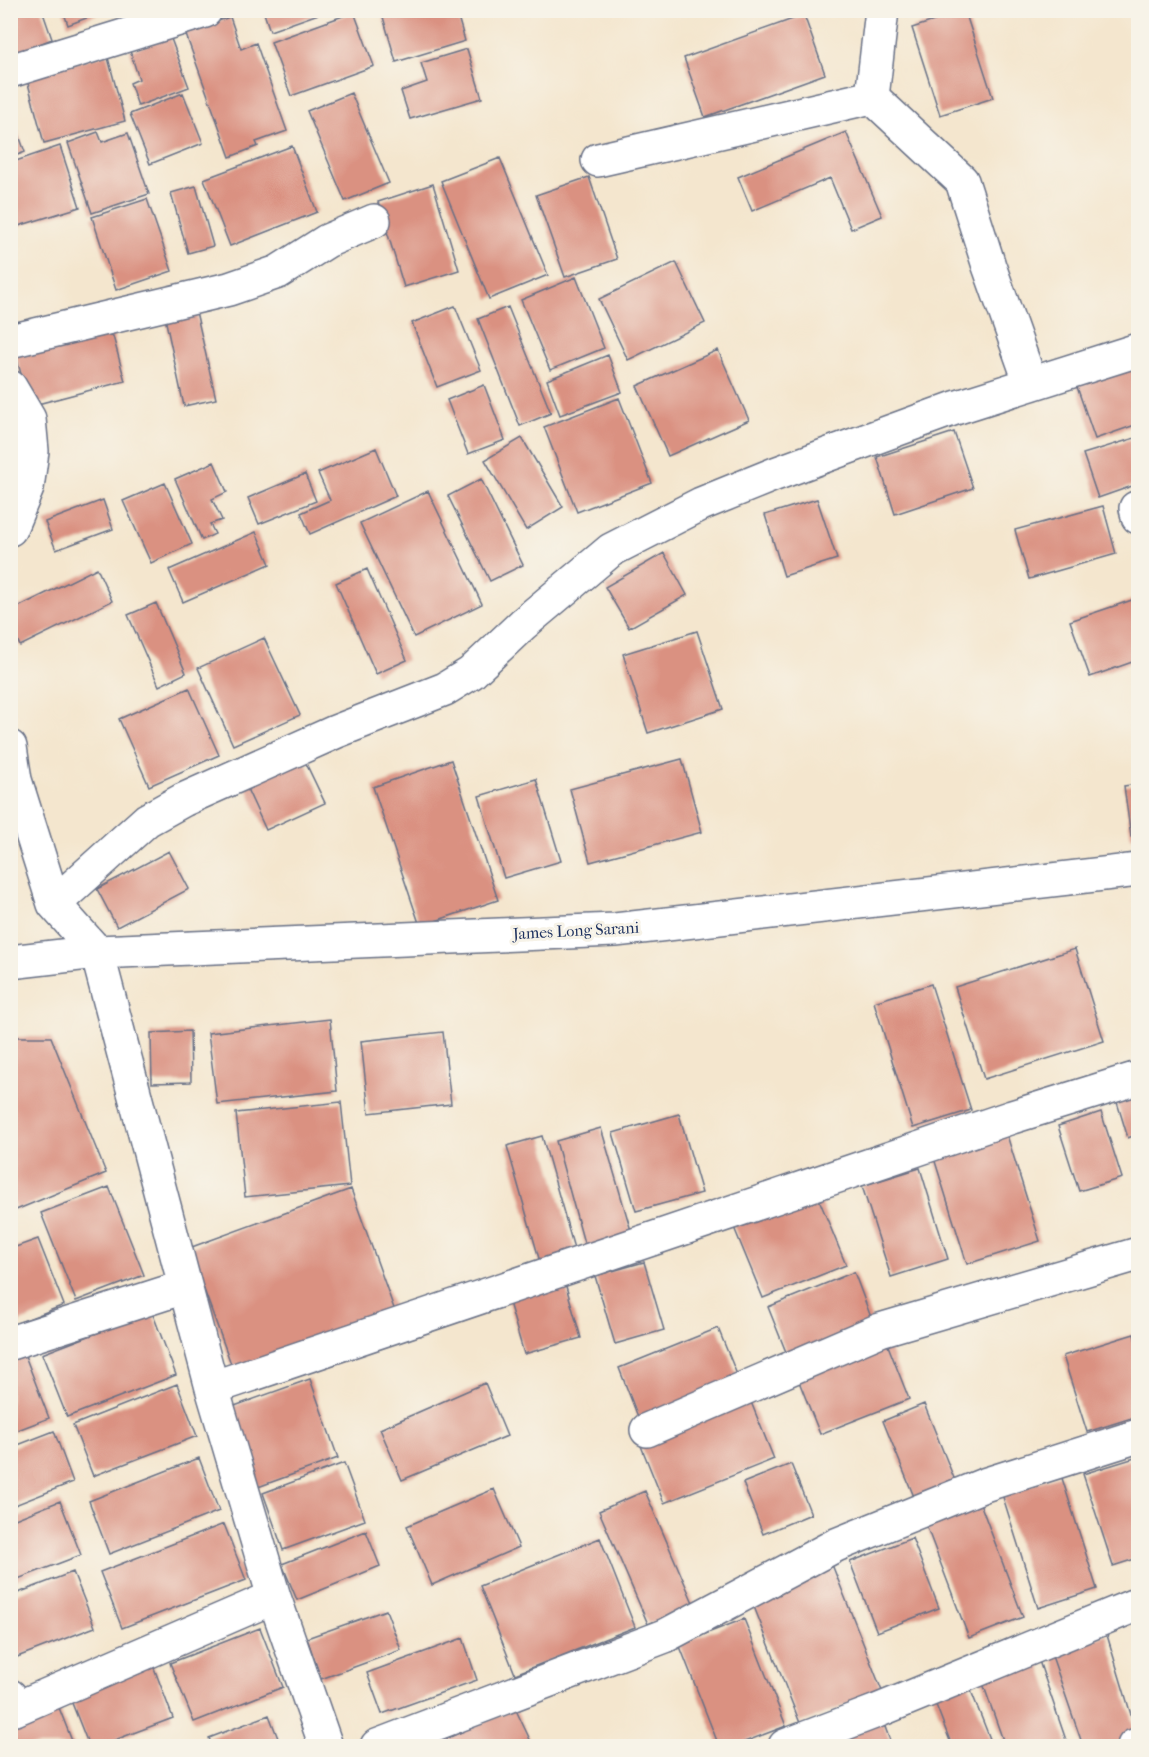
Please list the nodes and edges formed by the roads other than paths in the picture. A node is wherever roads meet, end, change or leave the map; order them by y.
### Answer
1 (882, 10) edge
2 (206, 11) edge
3 (10, 71) edge
4 (872, 97) junction
5 (598, 159) dead end
6 (374, 221) dead end
7 (10, 341) edge
8 (1138, 350) edge
9 (1031, 384) junction
10 (10, 387) edge
11 (10, 528) edge
12 (10, 747) edge
13 (10, 821) edge
14 (42, 866) junction
15 (1138, 870) edge
16 (54, 904) junction
17 (96, 951) junction
18 (10, 962) edge
19 (1138, 1078) edge
20 (1138, 1254) edge
21 (184, 1287) junction
22 (10, 1343) edge
23 (212, 1388) junction
24 (646, 1430) dead end
25 (1138, 1436) edge
26 (274, 1596) junction
27 (1138, 1605) edge
28 (10, 1696) edge
29 (1138, 1745) edge
30 (326, 1746) edge
31 (377, 1746) edge
32 (785, 1746) edge
33 (1134, 1746) edge

1 - 4 street
2 - 3 street
4 - 5 street
4 - 9 street
6 - 7 street
8 - 9 street
9 - 16 street
10 - 11 street
12 - 14 street
13 - 14 street
14 - 16 street
15 - 17 street, James Long Sarani
16 - 17 street
17 - 18 street, James Long Sarani
17 - 21 street
19 - 23 street
20 - 24 street
21 - 22 street
21 - 23 street
23 - 26 street
25 - 31 street
26 - 28 street
26 - 30 street
27 - 32 street
29 - 33 street

